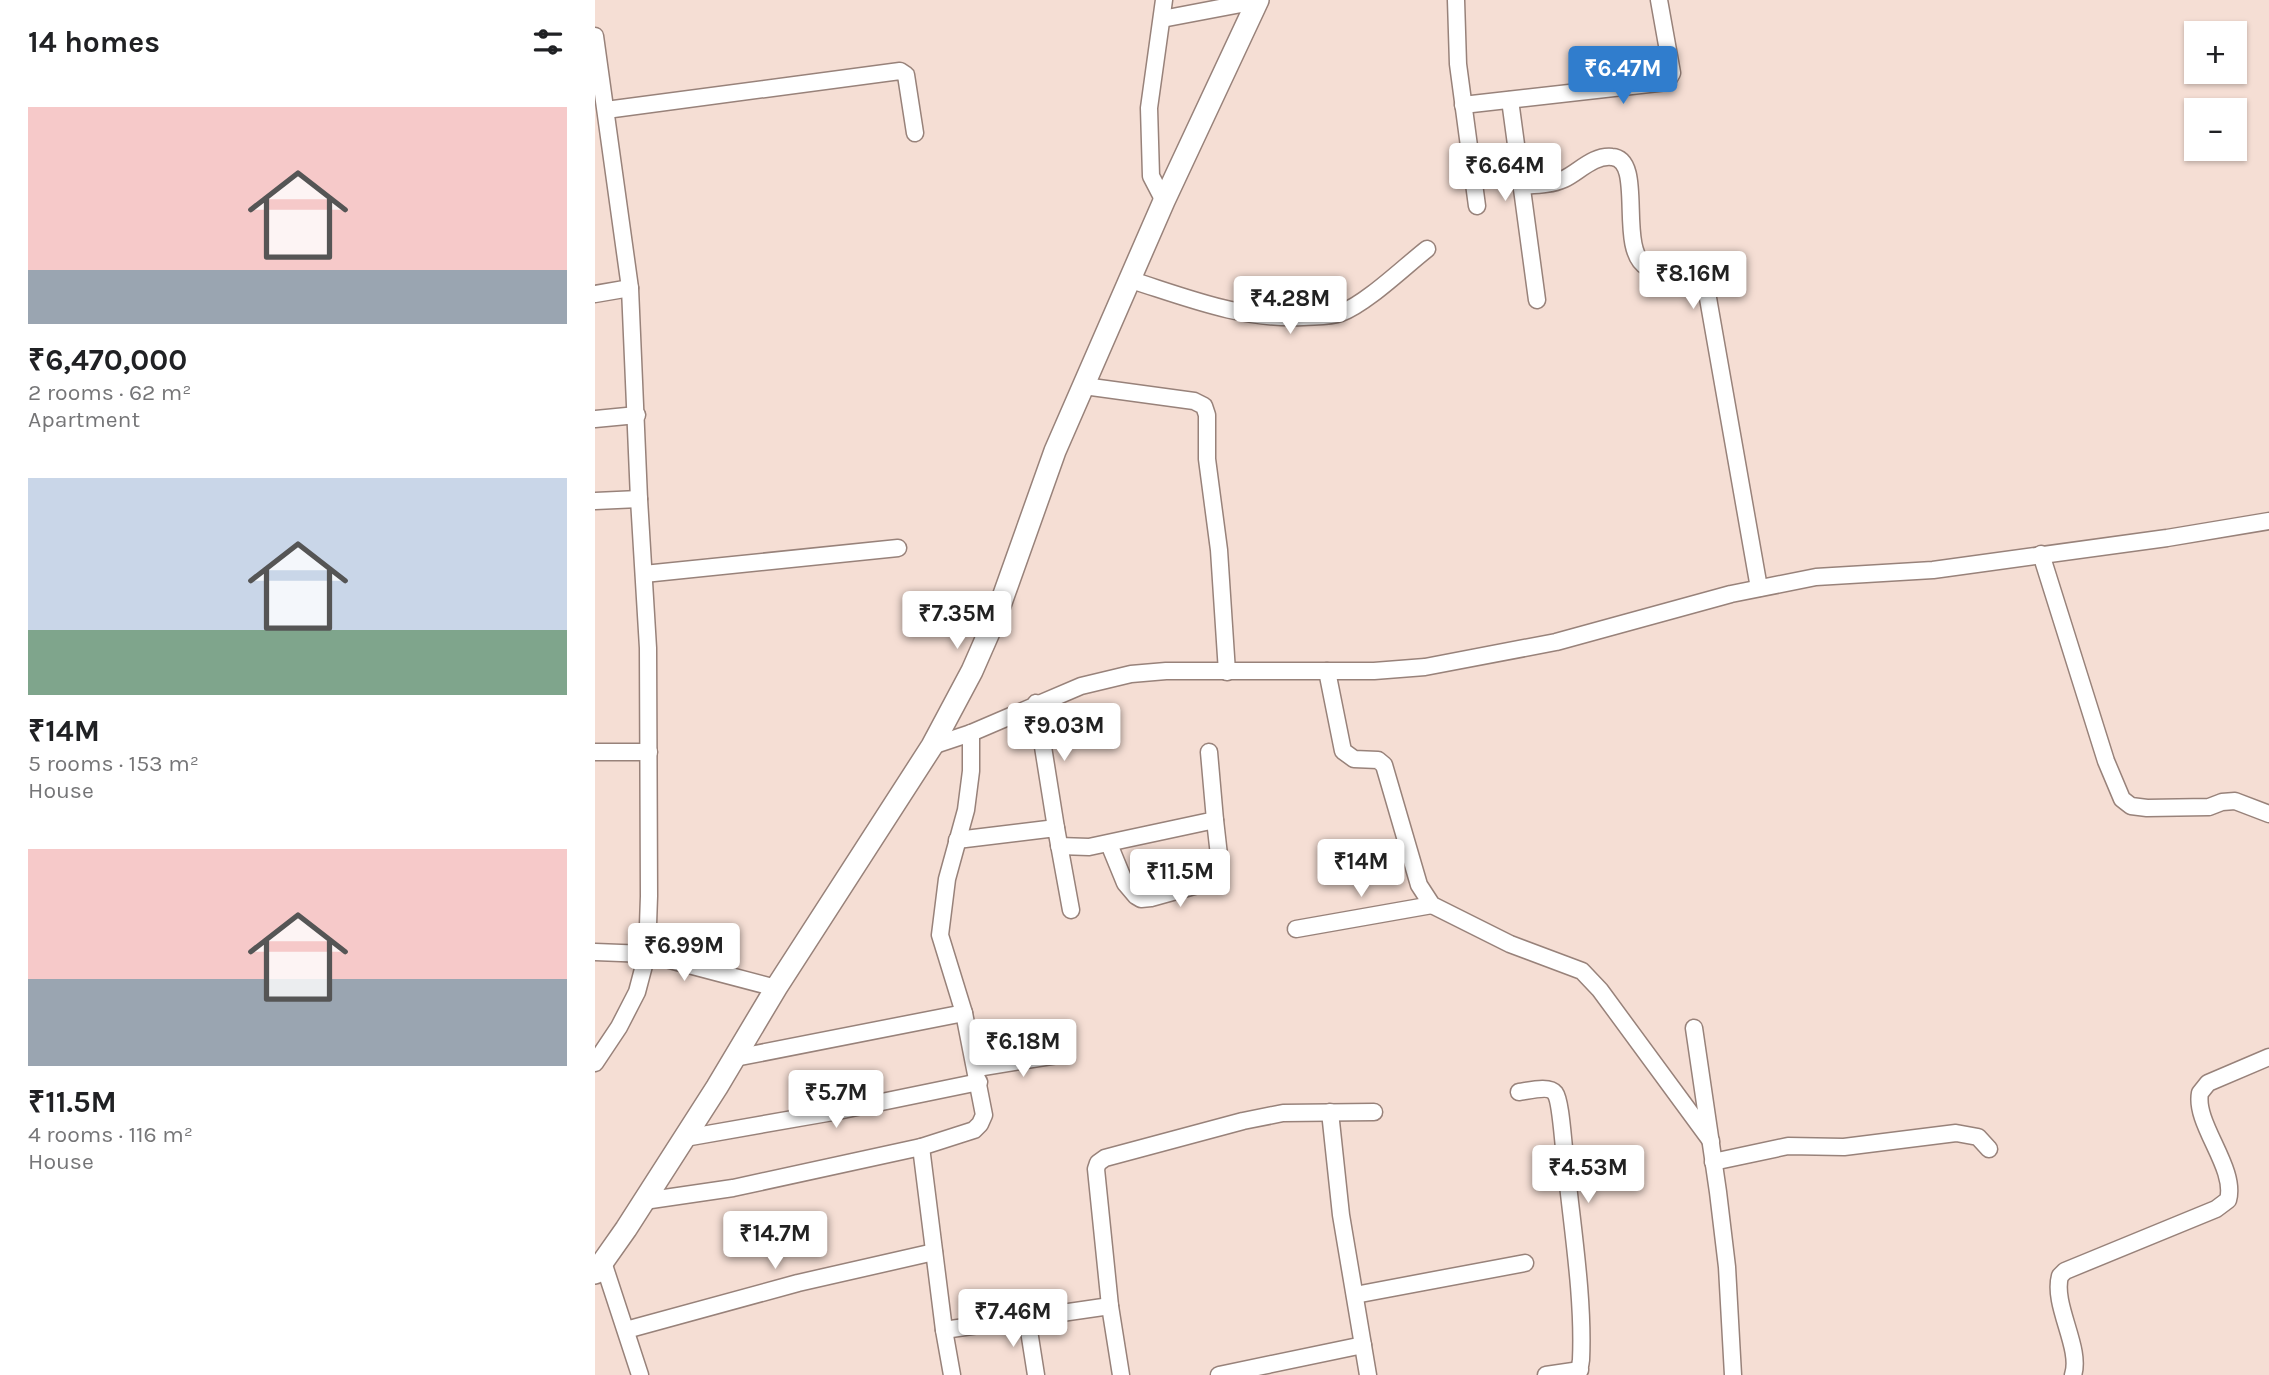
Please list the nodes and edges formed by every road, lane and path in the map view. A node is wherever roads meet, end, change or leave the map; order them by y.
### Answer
1 (1164, 0) edge
2 (1456, 0) edge
3 (1659, 0) edge
4 (1257, 1) edge
5 (1162, 19) junction
6 (595, 36) edge
7 (1510, 100) junction
8 (1463, 105) junction
9 (606, 110) junction
10 (915, 133) dead end
11 (1521, 186) junction
12 (1164, 201) junction
13 (1477, 206) dead end
14 (1427, 249) dead end
15 (1131, 280) junction
16 (631, 288) junction
17 (595, 294) edge
18 (1537, 300) dead end
19 (1084, 386) junction
20 (637, 415) junction
21 (595, 419) edge
22 (639, 499) junction
23 (595, 501) edge
24 (2269, 521) edge
25 (898, 548) dead end
26 (2041, 554) junction
27 (643, 574) junction
28 (1759, 588) junction
29 (1327, 671) junction
30 (1227, 672) junction
31 (1037, 703) junction
32 (971, 733) junction
33 (932, 747) junction
34 (649, 751) junction
35 (1209, 751) dead end
36 (595, 752) edge
37 (2269, 814) edge
38 (1215, 820) junction
39 (1056, 828) junction
40 (957, 841) junction
41 (1109, 844) junction
42 (1059, 846) junction
43 (1432, 905) junction
44 (1071, 911) dead end
45 (1296, 929) dead end
46 (595, 952) edge
47 (647, 954) junction
48 (776, 988) junction
49 (964, 1013) junction
50 (1693, 1028) dead end
51 (598, 1053) edge
52 (1064, 1054) dead end
53 (2269, 1057) edge
54 (735, 1058) junction
55 (978, 1075) junction
56 (1519, 1092) dead end
57 (1330, 1112) junction
58 (1374, 1112) dead end
59 (684, 1138) junction
60 (1711, 1141) junction
61 (921, 1147) junction
62 (1989, 1150) dead end
63 (1713, 1162) junction
64 (644, 1202) junction
65 (934, 1252) junction
66 (1525, 1263) dead end
67 (599, 1267) edge
68 (1355, 1295) junction
69 (1110, 1306) junction
70 (1027, 1318) junction
71 (626, 1330) junction
72 (944, 1330) junction
73 (1363, 1345) junction
74 (1578, 1372) edge
75 (640, 1375) edge
76 (951, 1375) edge
77 (1036, 1375) edge
78 (1121, 1375) edge
79 (1219, 1375) edge
80 (1368, 1375) edge
81 (1546, 1375) edge
82 (1733, 1375) edge
83 (2073, 1375) edge

1 - 5 street
2 - 8 street
3 - 7 street
4 - 5 street
4 - 12 street
5 - 12 street
6 - 9 street
7 - 8 street
7 - 11 street
8 - 13 street
9 - 10 street
9 - 16 street
11 - 18 street
11 - 28 street
12 - 15 street
14 - 15 street
15 - 19 street
16 - 17 street
16 - 20 street
19 - 30 street
19 - 33 street
20 - 21 street
20 - 22 street
22 - 23 street
22 - 27 street
24 - 26 street
25 - 27 street
26 - 28 street
26 - 37 street
27 - 34 street
28 - 29 street
29 - 30 street
29 - 43 street
30 - 31 street
31 - 32 street
31 - 39 street
32 - 33 street
32 - 40 street
33 - 48 street
34 - 36 street
34 - 47 street
35 - 38 street
38 - 41 street
38 - 41 street
39 - 40 street
39 - 42 street
40 - 49 street
41 - 42 street
42 - 44 street
43 - 45 street
43 - 60 street
46 - 47 street
47 - 48 street
47 - 51 street
48 - 54 street
49 - 54 street
49 - 55 street
50 - 60 street
52 - 55 street
53 - 83 street
54 - 59 street
55 - 59 street
55 - 61 street
56 - 74 street
57 - 58 street
57 - 68 street
57 - 69 street
59 - 64 street
60 - 63 street
61 - 64 street
61 - 65 street
62 - 63 street
63 - 82 street
64 - 67 street
65 - 71 street
65 - 72 street
66 - 68 street
67 - 71 street
68 - 73 street
69 - 70 street
69 - 78 street
70 - 72 street
70 - 77 street
71 - 75 street
72 - 76 street
73 - 79 street
73 - 80 street
74 - 81 street

